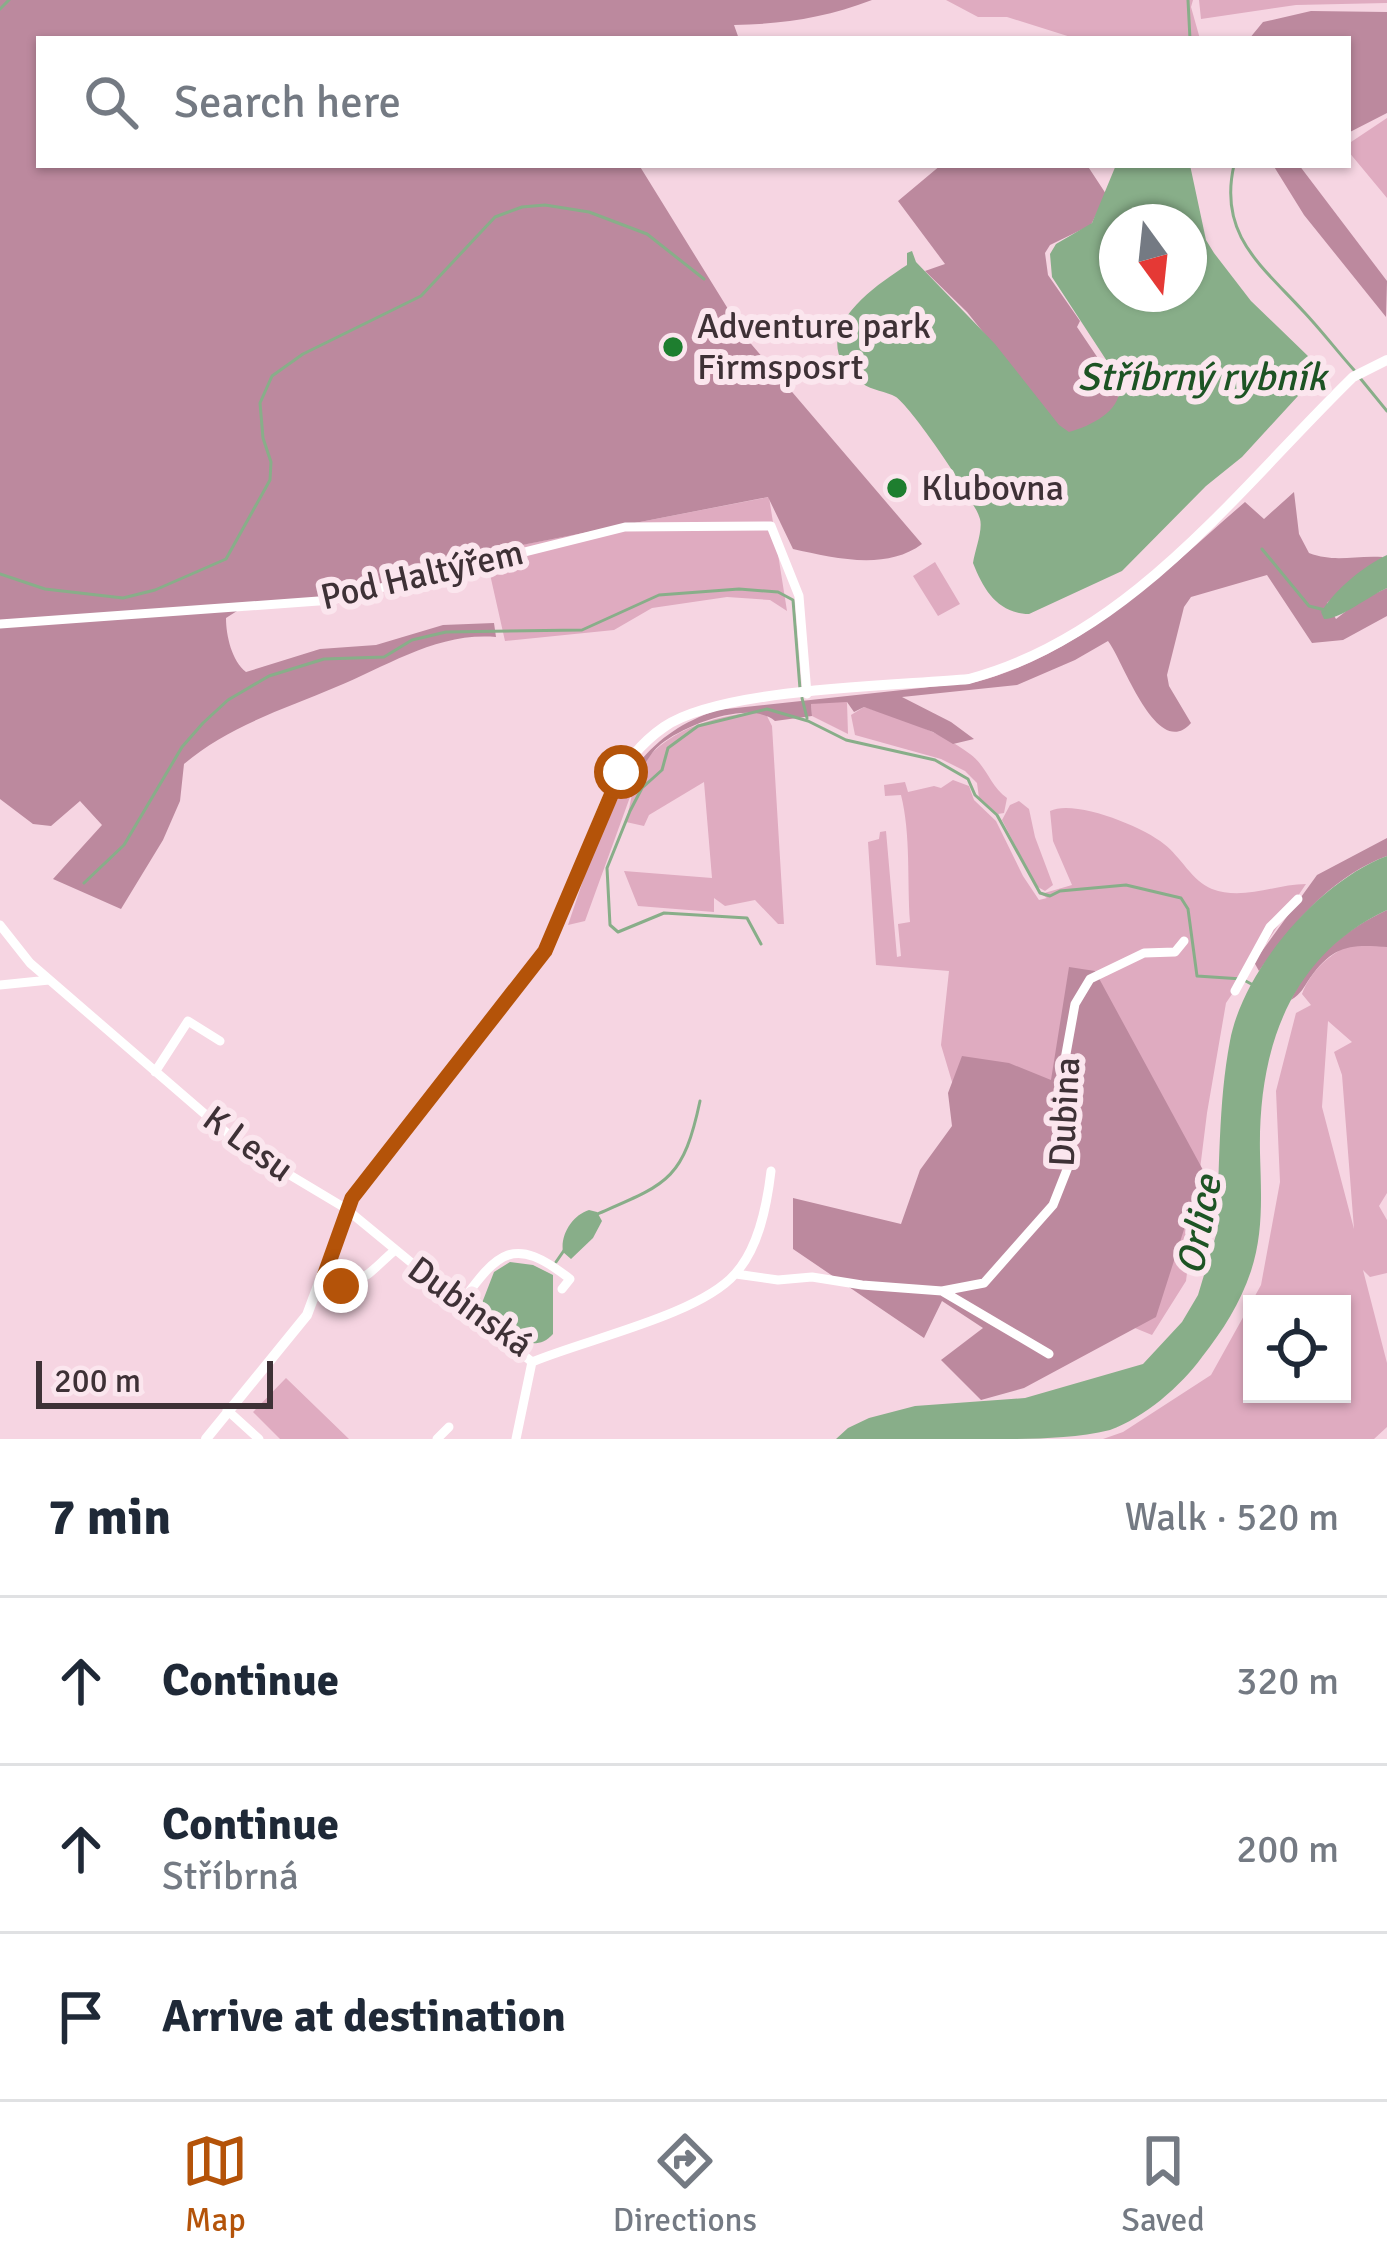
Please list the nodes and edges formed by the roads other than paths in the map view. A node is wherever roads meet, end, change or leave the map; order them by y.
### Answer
1 (1387, 360) edge
2 (0, 624) edge
3 (807, 694) junction
4 (1298, 899) dead end
5 (0, 925) edge
6 (1184, 941) dead end
7 (49, 980) junction
8 (1239, 983) dead end
9 (0, 986) edge
10 (220, 1041) dead end
11 (155, 1072) junction
12 (771, 1171) dead end
13 (345, 1208) junction
14 (394, 1251) junction
15 (736, 1274) junction
16 (323, 1279) junction
17 (562, 1289) dead end
18 (942, 1291) junction
19 (460, 1304) junction
20 (1049, 1354) dead end
21 (532, 1363) junction
22 (227, 1410) junction
23 (449, 1427) dead end
24 (206, 1439) edge
25 (259, 1439) edge
26 (437, 1439) edge
27 (517, 1439) edge

1 - 3 street
2 - 3 street, Pod Haltýřem
3 - 13 street
4 - 8 street
5 - 7 street, K Lesu
6 - 18 street, Dubina
7 - 9 street
7 - 11 street, K Lesu
10 - 11 street
11 - 13 street, K Lesu
12 - 15 street
13 - 14 street, Dubinská
13 - 16 street
14 - 16 street
14 - 19 street, Dubinská
15 - 18 street, Dubina
15 - 21 street, Dubinská
16 - 22 street
17 - 19 street
18 - 20 street, Dubina
19 - 21 street, Dubinská
21 - 27 street
22 - 24 street
22 - 25 street
23 - 26 street

